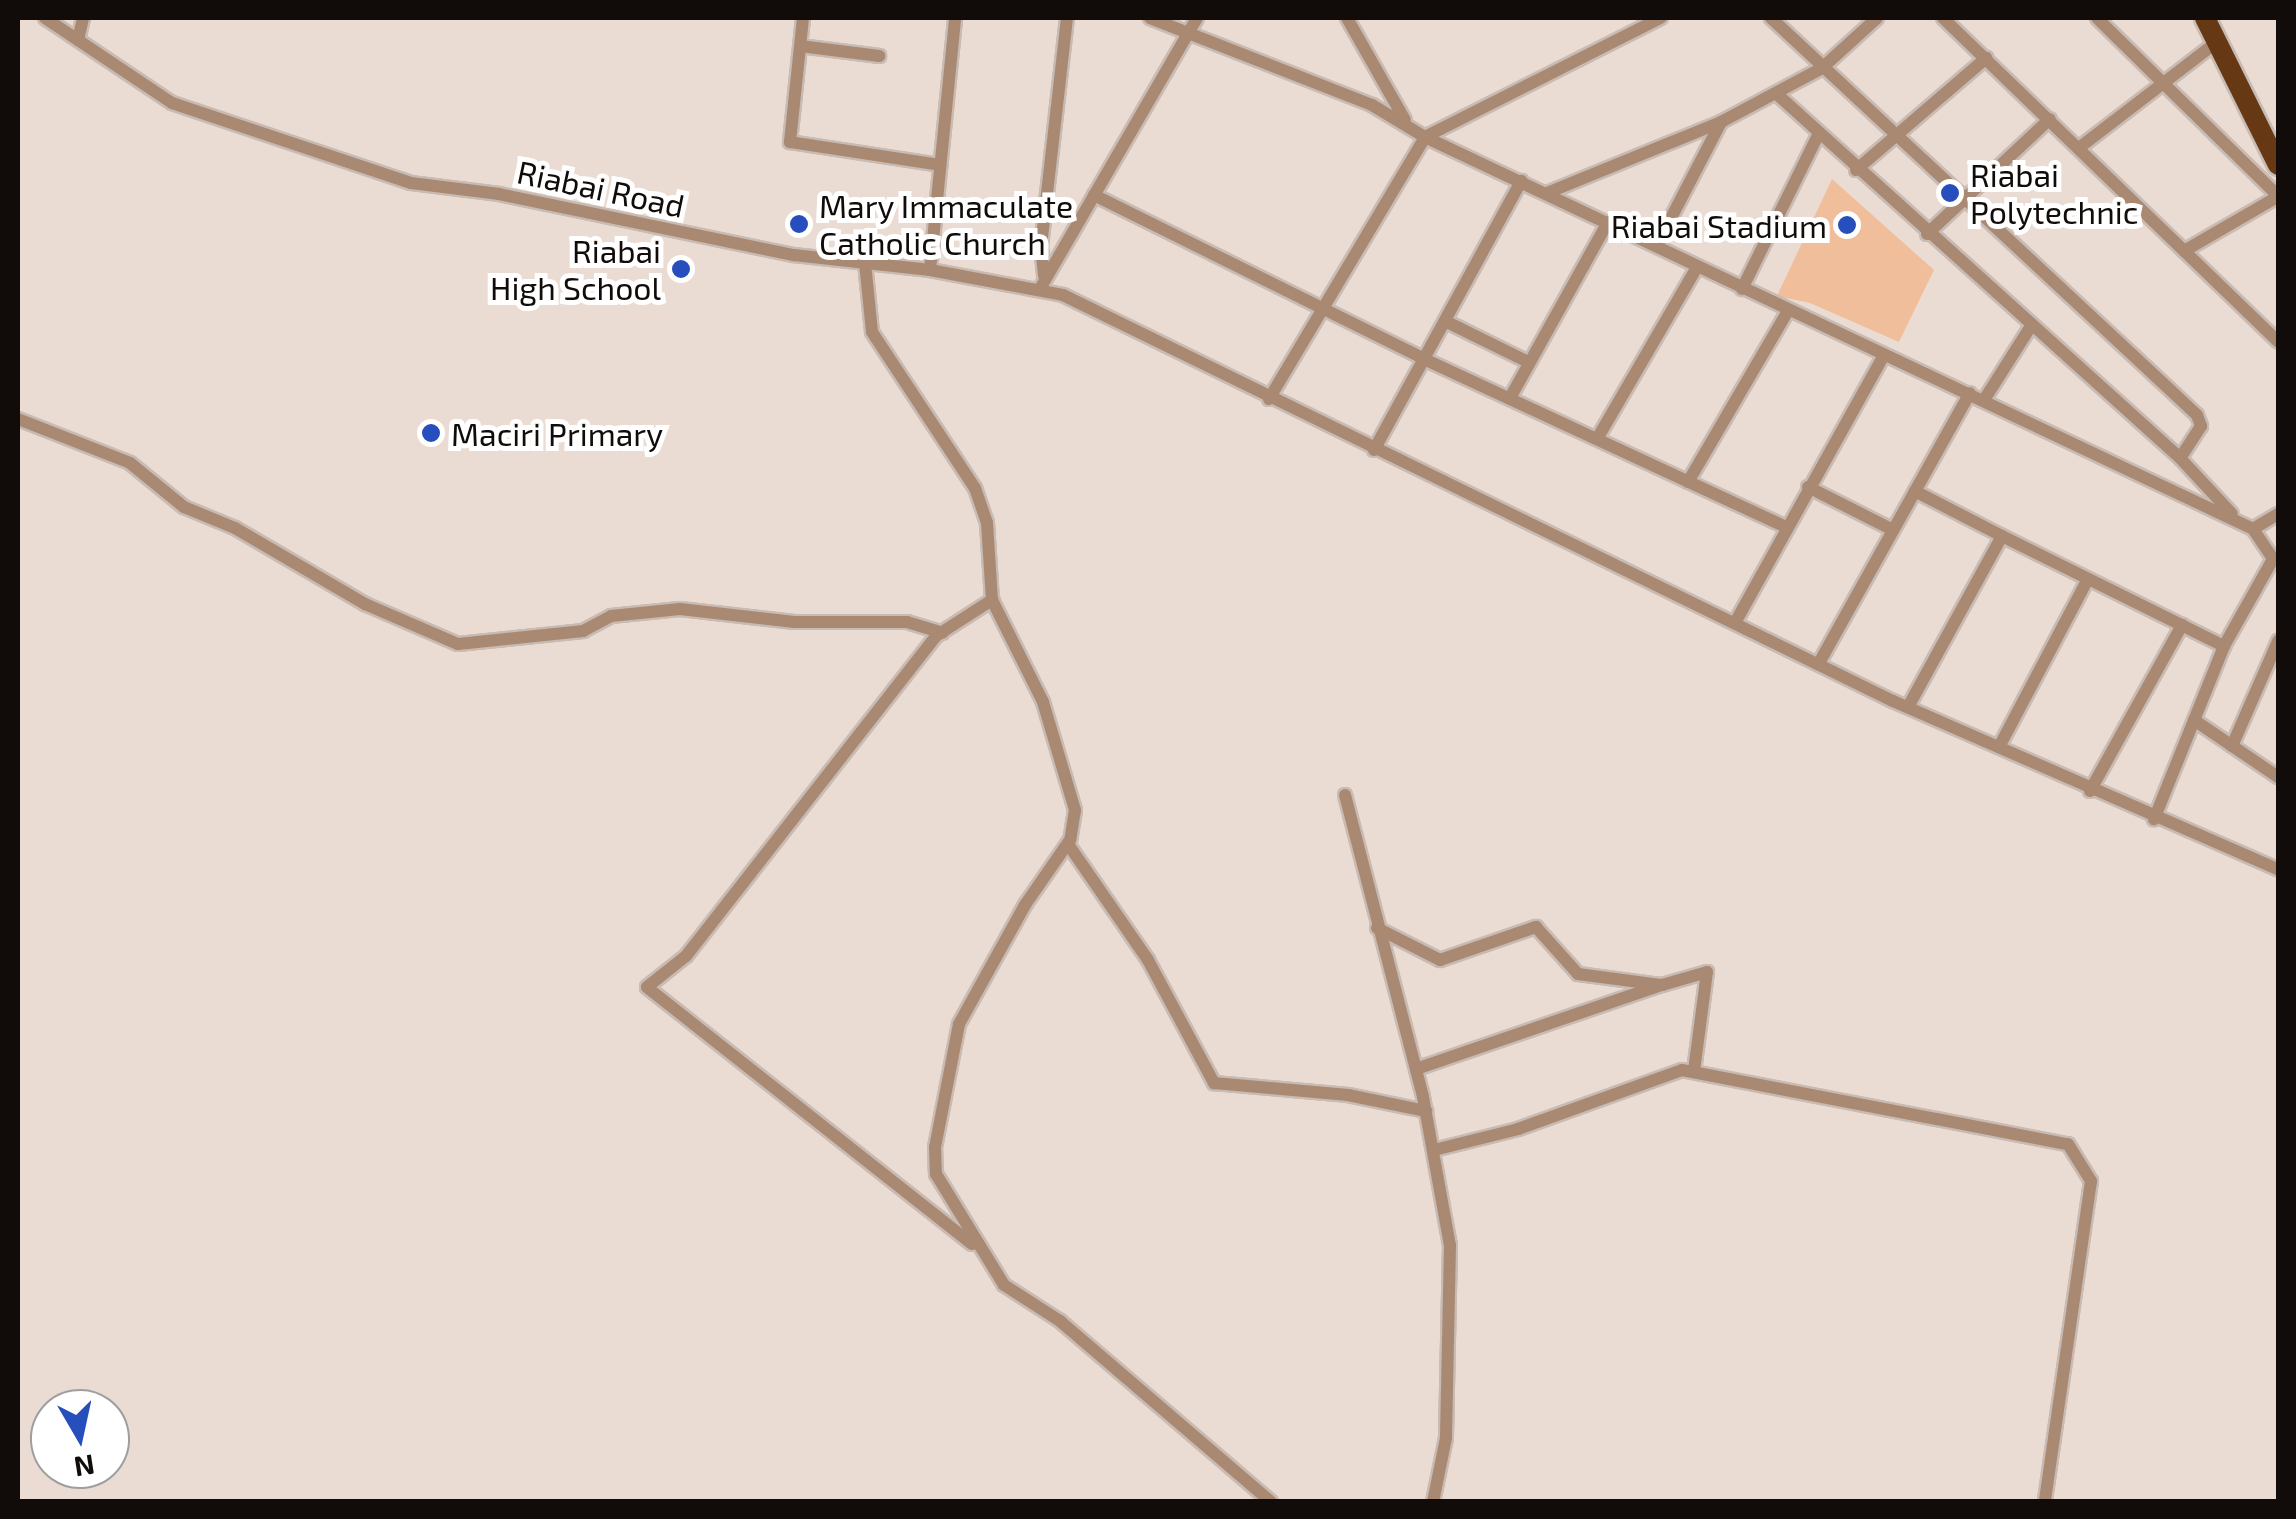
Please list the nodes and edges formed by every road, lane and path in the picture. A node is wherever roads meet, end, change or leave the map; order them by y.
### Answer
1 (44, 18) edge
2 (83, 18) edge
3 (803, 18) edge
4 (956, 18) edge
5 (1066, 18) edge
6 (1150, 18) edge
7 (1197, 18) edge
8 (1348, 18) edge
9 (1660, 18) edge
10 (1771, 18) edge
11 (1877, 18) edge
12 (1943, 18) edge
13 (2097, 18) edge
14 (2204, 18) edge
15 (1193, 33) junction
16 (78, 40) junction
17 (2217, 42) junction
18 (800, 46) junction
19 (880, 56) dead end
20 (1986, 58) junction
21 (1822, 68) junction
22 (2162, 82) junction
23 (1779, 96) junction
24 (2050, 119) junction
25 (1405, 120) junction
26 (1720, 122) junction
27 (1898, 134) junction
28 (1818, 135) junction
29 (1425, 136) junction
30 (2080, 147) junction
31 (2278, 164) edge
32 (940, 165) junction
33 (1856, 170) junction
34 (1522, 181) junction
35 (1548, 192) junction
36 (1094, 195) junction
37 (2278, 196) edge
38 (1964, 198) junction
39 (1608, 222) junction
40 (1927, 234) junction
41 (1657, 245) junction
42 (2184, 251) junction
43 (865, 262) junction
44 (1697, 267) junction
45 (930, 270) junction
46 (1043, 281) junction
47 (1742, 288) junction
48 (1322, 310) junction
49 (1788, 311) junction
50 (1445, 321) junction
51 (2031, 326) junction
52 (2278, 342) edge
53 (1884, 355) junction
54 (1424, 359) junction
55 (1528, 362) junction
56 (1970, 393) junction
57 (1510, 398) junction
58 (1268, 400) junction
59 (1984, 400) junction
60 (18, 420) edge
61 (1597, 439) junction
62 (1374, 450) junction
63 (2180, 458) junction
64 (1688, 482) junction
65 (1808, 487) junction
66 (1915, 491) junction
67 (2278, 514) edge
68 (2233, 516) junction
69 (1786, 527) junction
70 (2253, 529) junction
71 (1892, 530) junction
72 (2002, 536) junction
73 (2276, 565) edge
74 (2088, 579) junction
75 (992, 600) junction
76 (1736, 621) junction
77 (2182, 625) junction
78 (942, 633) junction
79 (2278, 642) edge
80 (2224, 646) junction
81 (1819, 663) junction
82 (1908, 707) junction
83 (2194, 720) junction
84 (2232, 746) junction
85 (1999, 747) junction
86 (2278, 777) edge
87 (2090, 791) junction
88 (1345, 795) dead end
89 (2154, 819) junction
90 (1068, 844) junction
91 (2278, 870) edge
92 (1378, 928) junction
93 (1662, 985) junction
94 (1416, 1069) junction
95 (1694, 1071) junction
96 (1426, 1111) junction
97 (1434, 1150) junction
98 (978, 1248) junction
99 (1272, 1502) edge
100 (1433, 1502) edge
101 (2045, 1502) edge

1 - 16 street, Riabai Road
2 - 16 street
3 - 18 street
4 - 32 street
5 - 46 street
6 - 15 street
7 - 15 street
8 - 25 street
9 - 29 street
10 - 21 street
11 - 21 street
12 - 20 street
13 - 22 street
14 - 17 highway
15 - 25 street
15 - 36 street
16 - 43 street, Riabai Road
17 - 22 street
17 - 31 highway
18 - 19 street
18 - 32 street
20 - 24 street
20 - 27 street
21 - 23 street
21 - 27 street
22 - 30 street
22 - 37 street
23 - 26 street
23 - 28 street
24 - 30 street
24 - 38 street
25 - 29 street
26 - 35 street
26 - 41 street
27 - 33 street
27 - 38 street
28 - 33 street
28 - 47 street
29 - 34 street
29 - 48 street
30 - 42 street
32 - 45 street
33 - 40 street
34 - 35 street
34 - 50 street
35 - 39 street
36 - 46 street
36 - 48 street
37 - 42 street
38 - 40 street
38 - 63 street
39 - 41 street
39 - 55 street
40 - 51 street
41 - 44 street
42 - 52 street
43 - 45 street, Riabai Road
43 - 75 street
44 - 47 street
44 - 61 street
45 - 46 street, Riabai Road
46 - 58 street, Riabai Road
47 - 49 street
48 - 54 street
48 - 58 street
49 - 53 street
49 - 64 street
50 - 54 street
50 - 55 street
51 - 59 street
51 - 63 street
53 - 56 street
53 - 65 street
54 - 57 street
54 - 62 street
55 - 57 street
56 - 59 street
56 - 66 street
57 - 61 street
58 - 62 street, Riabai Road
59 - 68 street
60 - 78 street
61 - 64 street
62 - 76 street, Riabai Road
63 - 68 street
64 - 69 street
65 - 69 street
65 - 71 street
66 - 71 street
66 - 72 street
67 - 70 street
68 - 70 street
69 - 76 street
70 - 73 street
71 - 81 street
72 - 74 street
72 - 82 street
73 - 80 street
74 - 77 street
74 - 85 street
75 - 78 street
75 - 90 street
76 - 81 street, Riabai Road
77 - 80 street
77 - 87 street
78 - 98 street
79 - 84 street
80 - 83 street
81 - 82 street, Riabai Road
82 - 85 street, Riabai Road
83 - 84 street
83 - 89 street
84 - 86 street
85 - 87 street, Riabai Road
87 - 89 street, Riabai Road
88 - 92 street
89 - 91 street, Riabai Road
90 - 96 street
90 - 98 street
92 - 93 street
92 - 94 street
93 - 94 street
93 - 95 street
94 - 96 street
95 - 97 street
95 - 101 street
96 - 97 street
97 - 100 street
98 - 99 street

